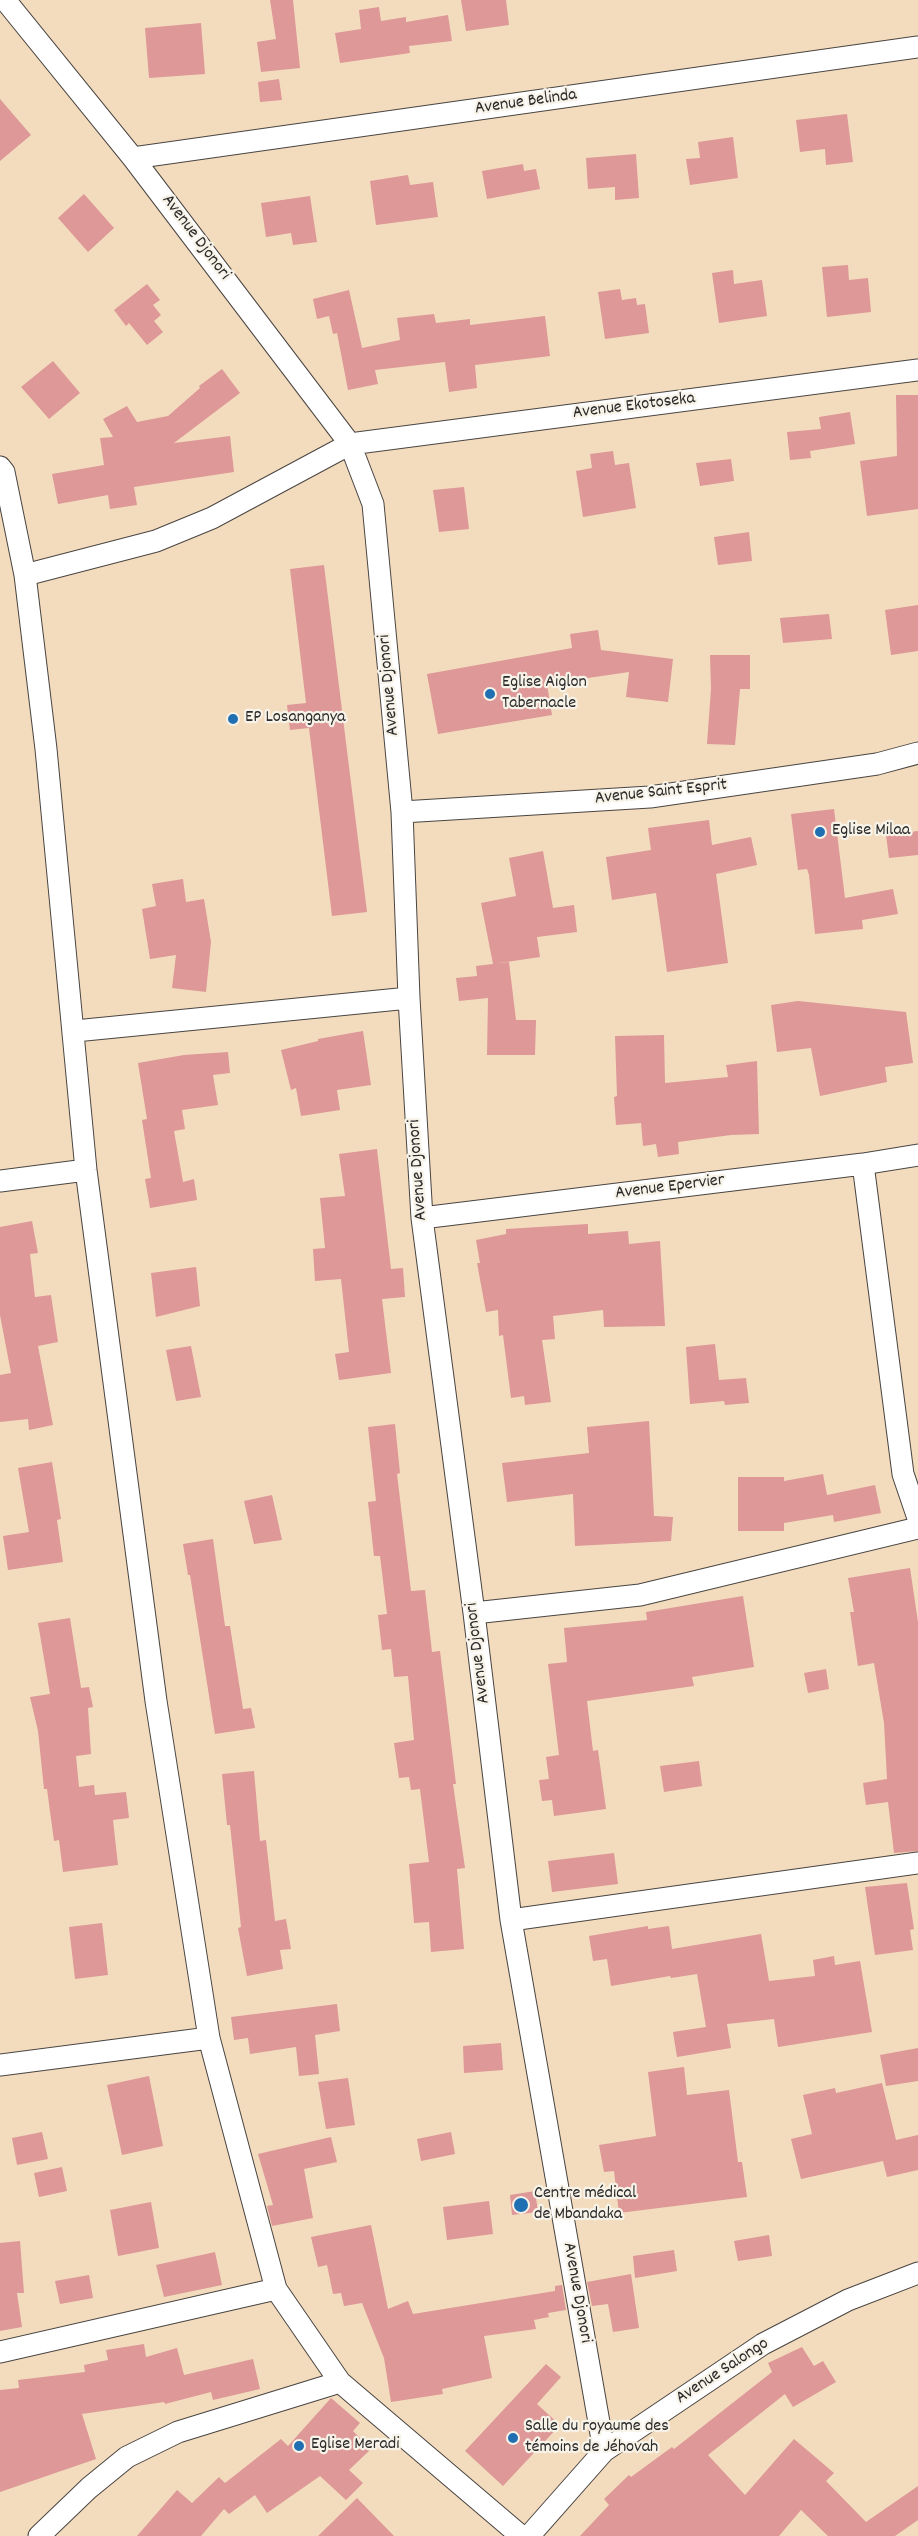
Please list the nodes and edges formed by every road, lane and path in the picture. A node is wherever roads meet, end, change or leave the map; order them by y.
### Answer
1 (5, 0) edge
2 (918, 47) edge
3 (134, 158) junction
4 (918, 370) edge
5 (350, 444) junction
6 (0, 467) edge
7 (25, 575) junction
8 (918, 753) edge
9 (402, 812) junction
10 (409, 998) junction
11 (75, 1031) junction
12 (918, 1155) edge
13 (863, 1164) junction
14 (86, 1170) junction
15 (0, 1181) edge
16 (422, 1218) junction
17 (918, 1518) edge
18 (918, 1528) edge
19 (474, 1613) junction
20 (918, 1863) edge
21 (510, 1920) junction
22 (209, 2038) junction
23 (0, 2065) edge
24 (918, 2273) edge
25 (276, 2289) junction
26 (0, 2352) edge
27 (340, 2382) junction
28 (604, 2451) junction
29 (39, 2536) edge
30 (521, 2536) edge
31 (529, 2536) edge

1 - 3 street, Avenue Djonori
2 - 3 street, Avenue Belinda
3 - 5 street, Avenue Djonori
4 - 5 street, Avenue Ekotoseka
5 - 7 street
5 - 9 street, Avenue Djonori
6 - 7 street
7 - 11 street
8 - 9 street, Avenue Saint Esprit
9 - 10 street, Avenue Djonori
10 - 11 street
10 - 16 street, Avenue Djonori
11 - 14 street
12 - 13 street, Avenue Epervier
13 - 16 street, Avenue Epervier
13 - 17 street
14 - 15 street
14 - 22 street
16 - 19 street, Avenue Djonori
18 - 19 street
19 - 21 street, Avenue Djonori
20 - 21 street
21 - 28 street, Avenue Djonori
22 - 23 street
22 - 25 street
24 - 28 street, Avenue Salongo
25 - 26 street
25 - 27 street
27 - 29 street
27 - 30 street
28 - 31 street, Avenue Salongo

